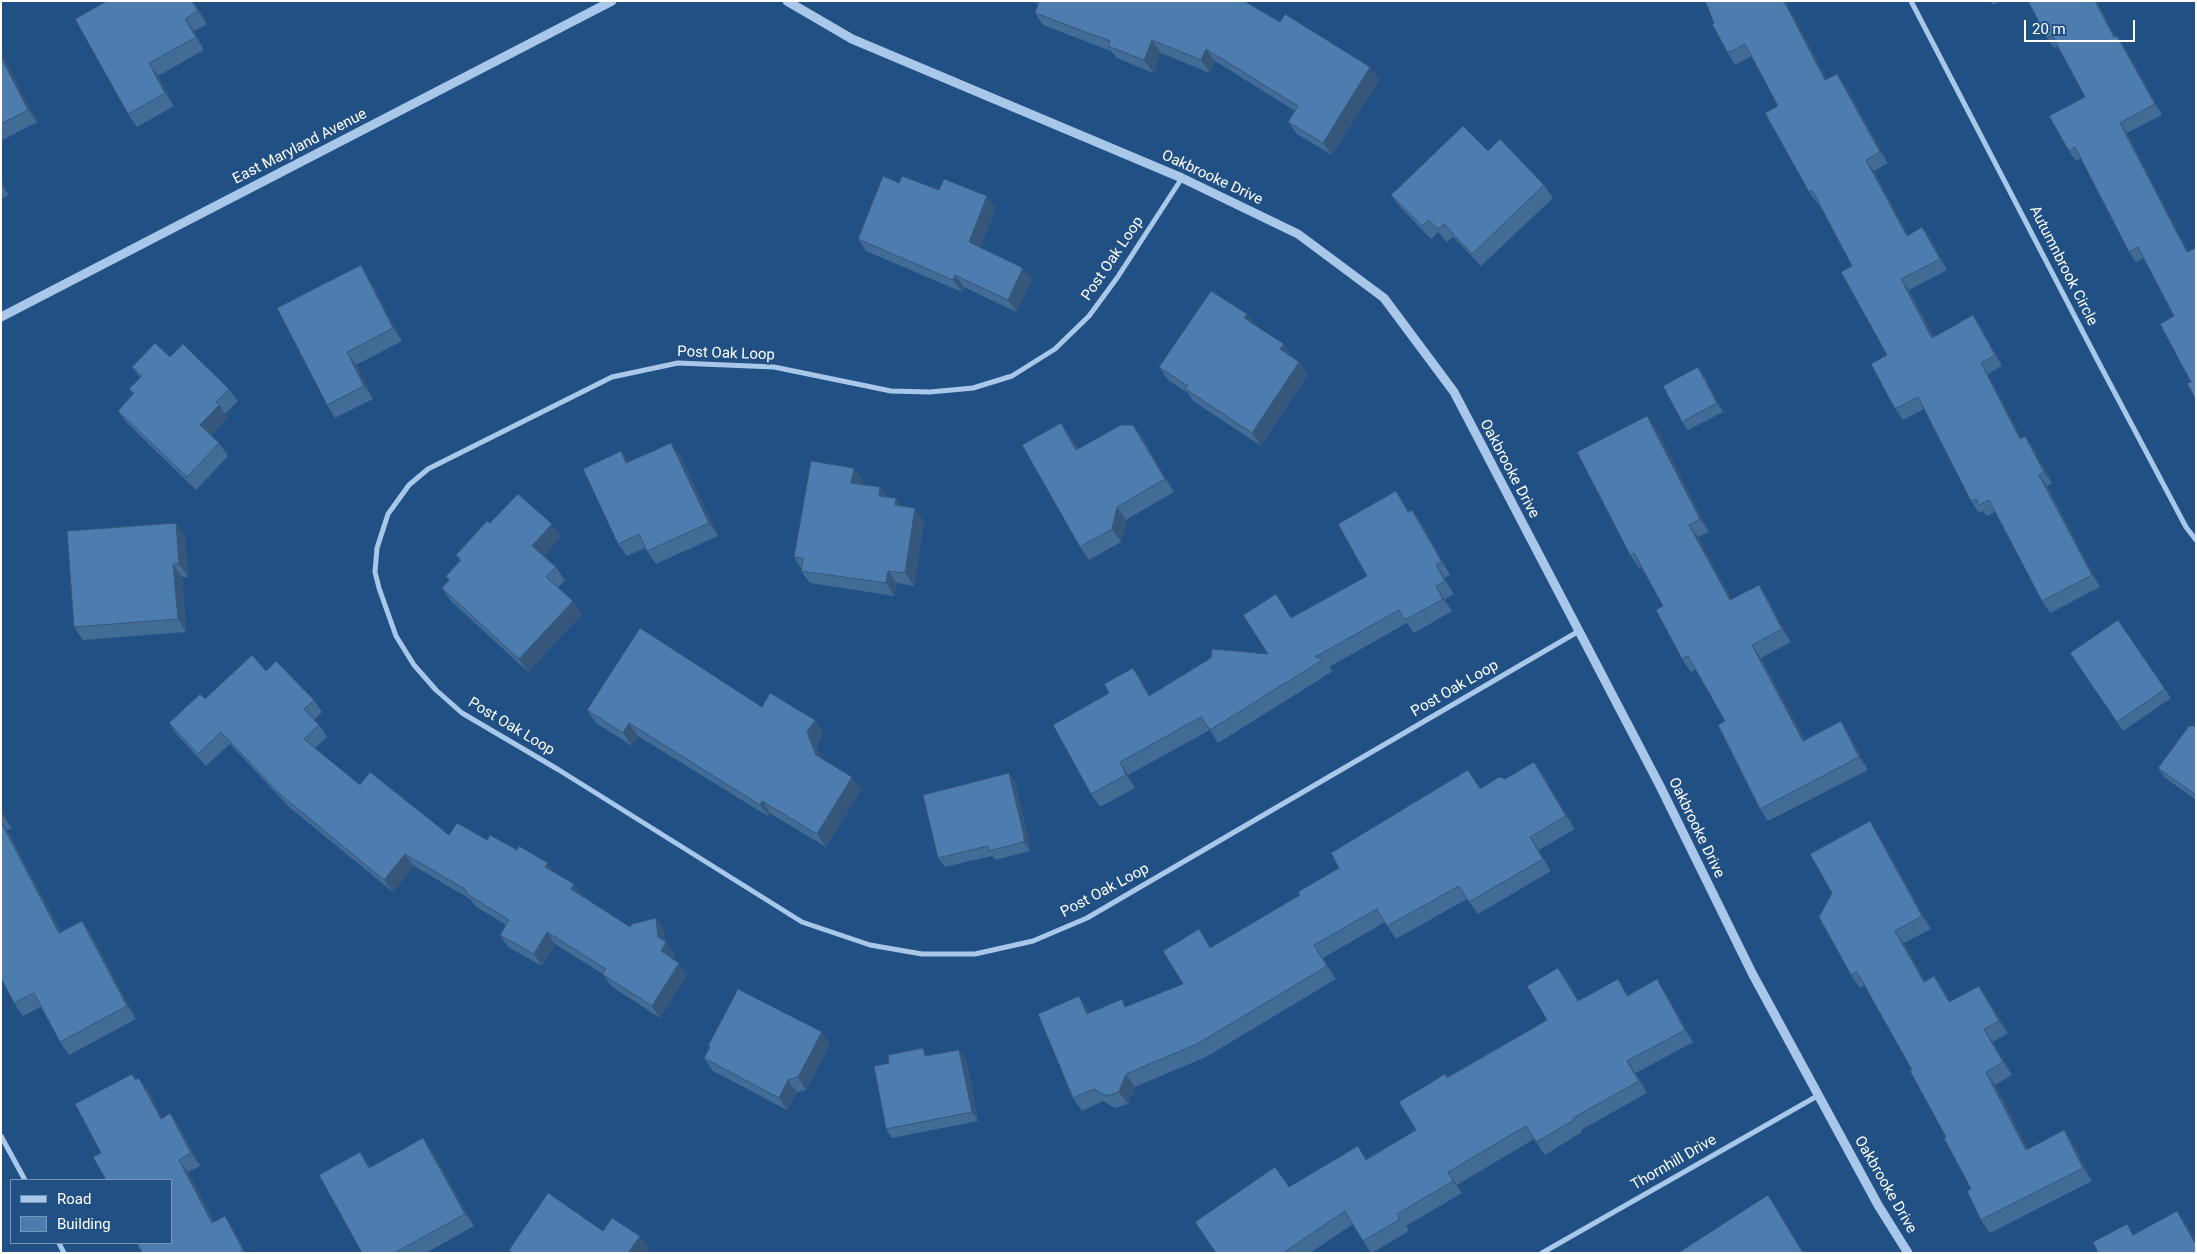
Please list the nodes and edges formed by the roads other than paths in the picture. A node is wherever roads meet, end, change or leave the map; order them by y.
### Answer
1 (612, 1) edge
2 (787, 1) edge
3 (1911, 1) edge
4 (1182, 178) junction
5 (1, 317) edge
6 (2196, 540) edge
7 (1579, 631) junction
8 (1819, 1095) junction
9 (1, 1136) edge
10 (24, 1179) edge
11 (1542, 1253) edge
12 (1908, 1253) edge

1 - 5 street, East Maryland Avenue
2 - 4 street, Oakbrooke Drive
3 - 6 street, Autumnbrook Circle
4 - 7 street, Oakbrooke Drive
4 - 7 street, Post Oak Loop
7 - 8 street, Oakbrooke Drive
8 - 11 street, Thornhill Drive
8 - 12 street, Oakbrooke Drive
9 - 10 street

